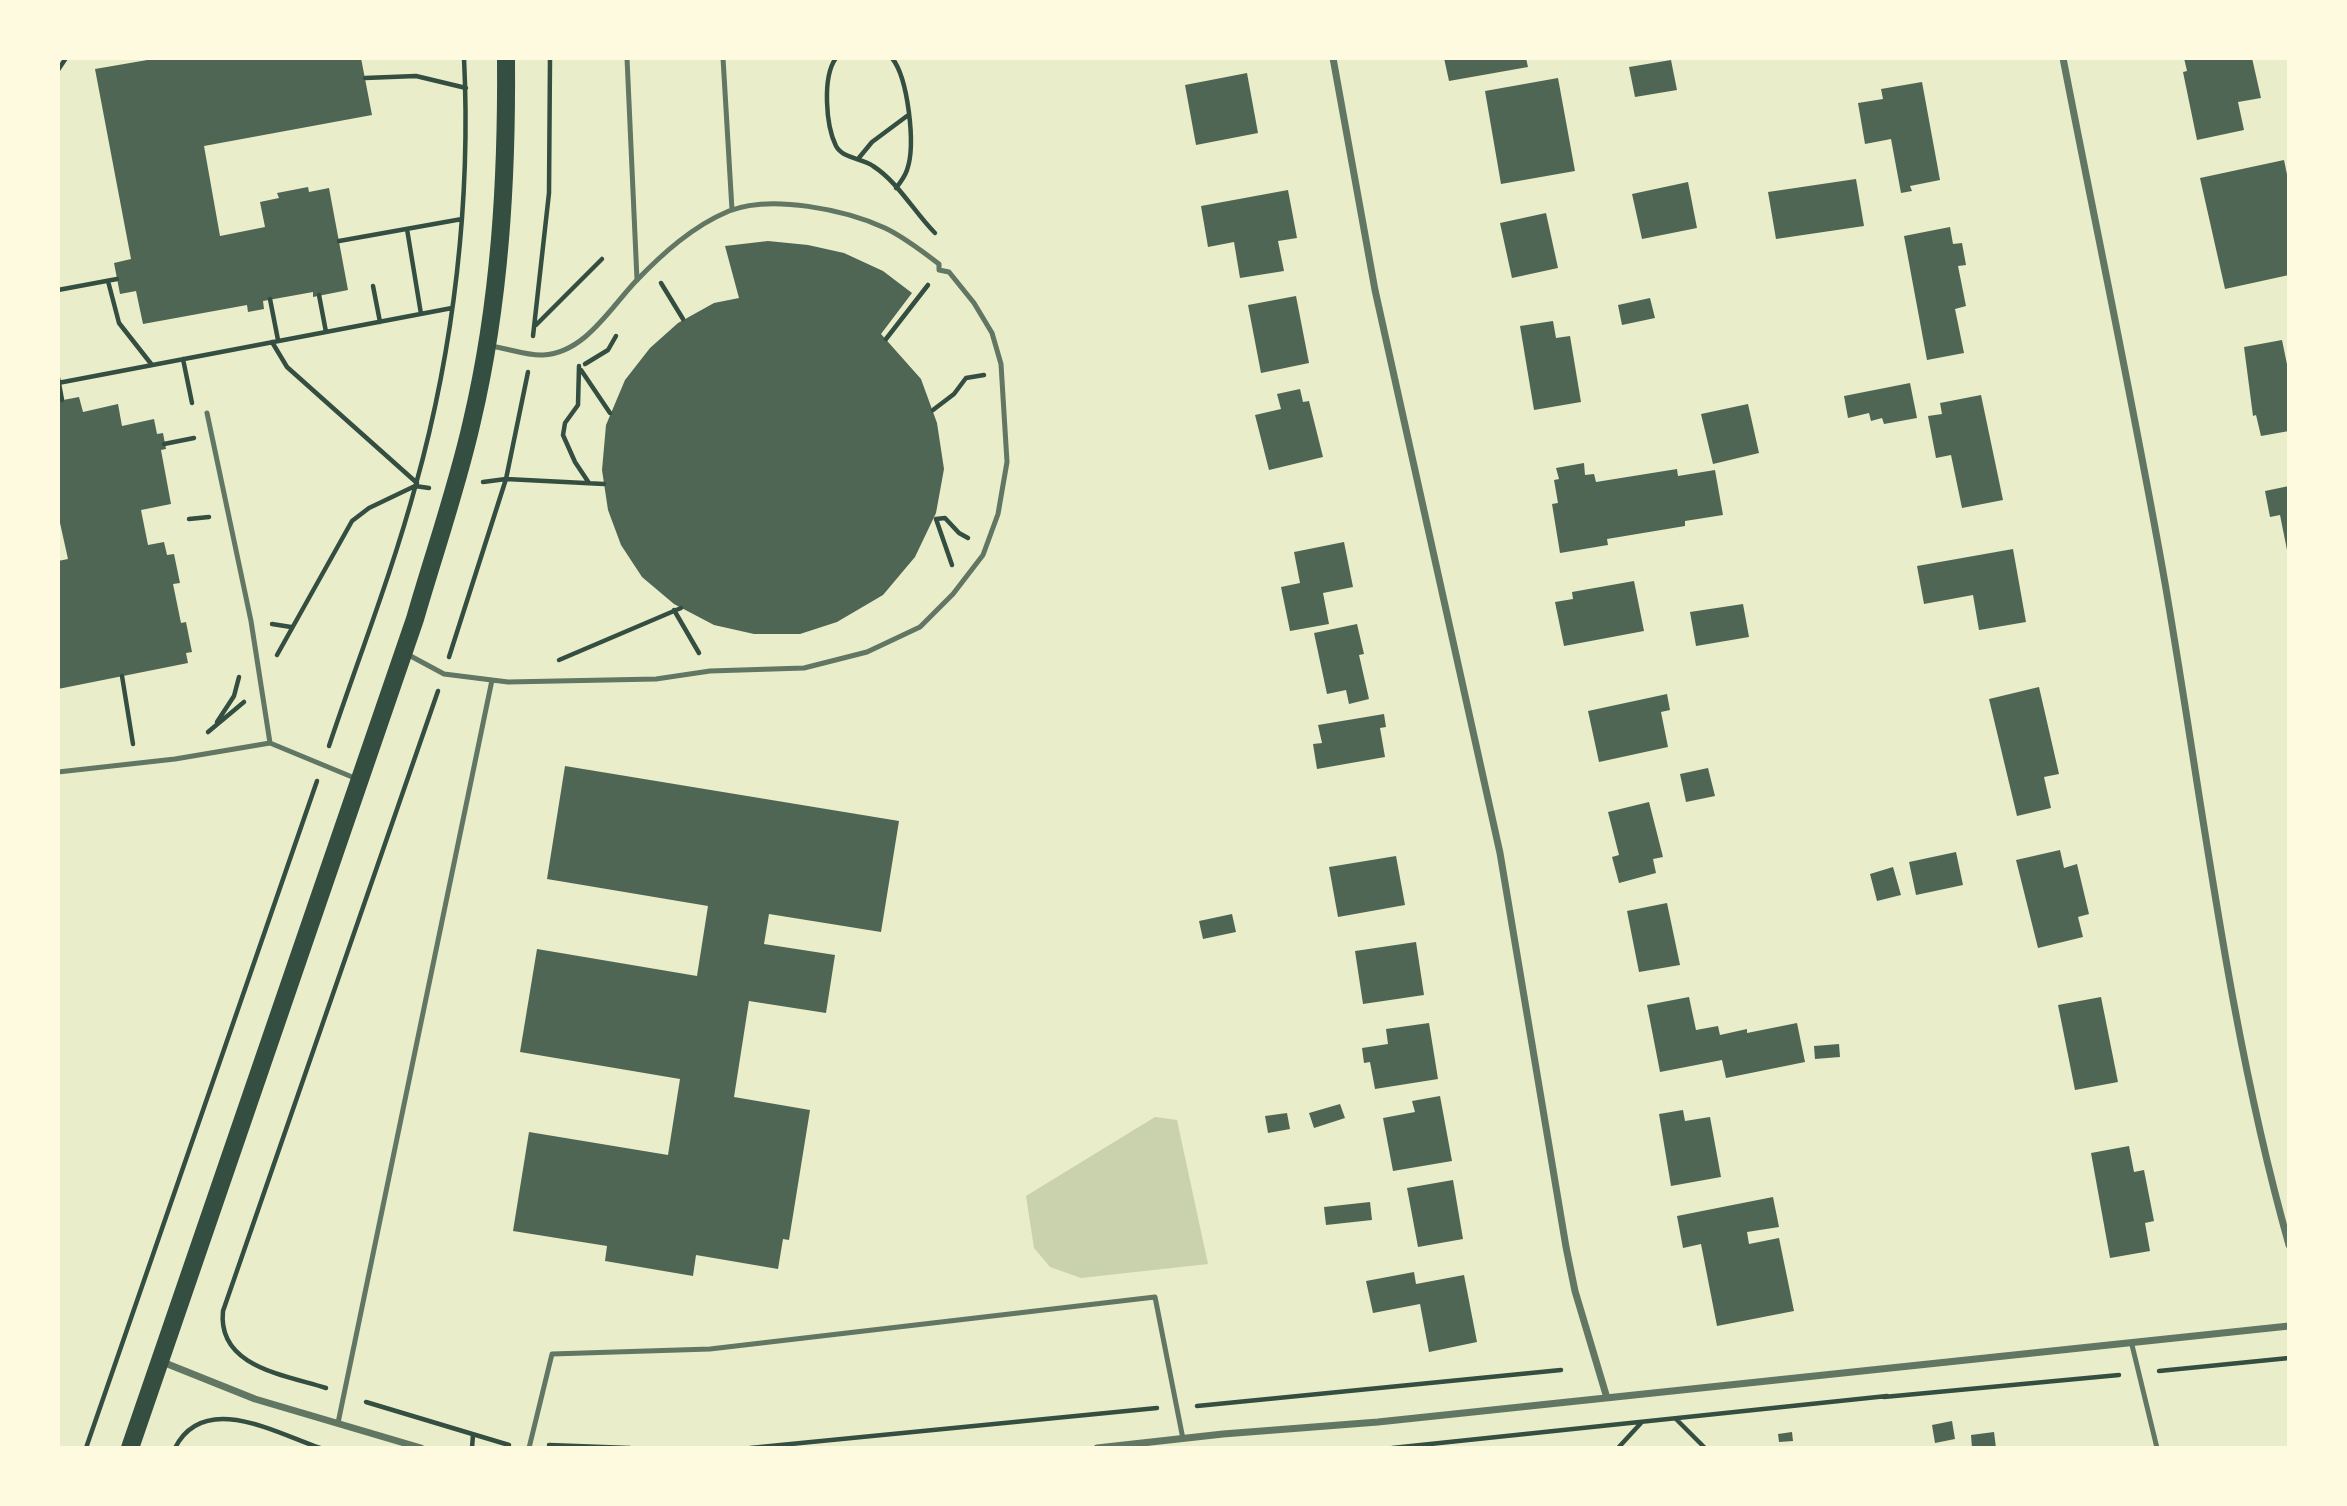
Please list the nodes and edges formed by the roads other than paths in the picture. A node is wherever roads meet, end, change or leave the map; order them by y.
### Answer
1 (506, 58) edge
2 (627, 58) edge
3 (723, 58) edge
4 (1333, 58) edge
5 (2063, 58) edge
6 (732, 209) junction
7 (637, 280) junction
8 (487, 345) junction
9 (207, 413) dead end
10 (404, 652) junction
11 (492, 680) junction
12 (270, 743) junction
13 (58, 772) edge
14 (360, 780) junction
15 (2289, 1245) edge
16 (2289, 1326) edge
17 (2132, 1345) junction
18 (160, 1361) junction
19 (1606, 1398) junction
20 (338, 1423) junction
21 (1183, 1439) junction
22 (130, 1448) edge
23 (421, 1448) edge
24 (529, 1448) edge
25 (1097, 1448) edge
26 (2157, 1448) edge

1 - 8 main road
2 - 7 lane
3 - 6 lane
4 - 19 street
5 - 15 street
6 - 7 lane
6 - 11 lane
7 - 8 lane
8 - 10 main road
9 - 12 lane
10 - 11 lane
10 - 14 main road
11 - 20 lane
12 - 13 lane
12 - 14 lane
14 - 18 main road
16 - 17 street
17 - 19 street
17 - 26 lane
18 - 20 street
18 - 22 main road
19 - 21 street
20 - 23 street
21 - 24 lane
21 - 25 street

